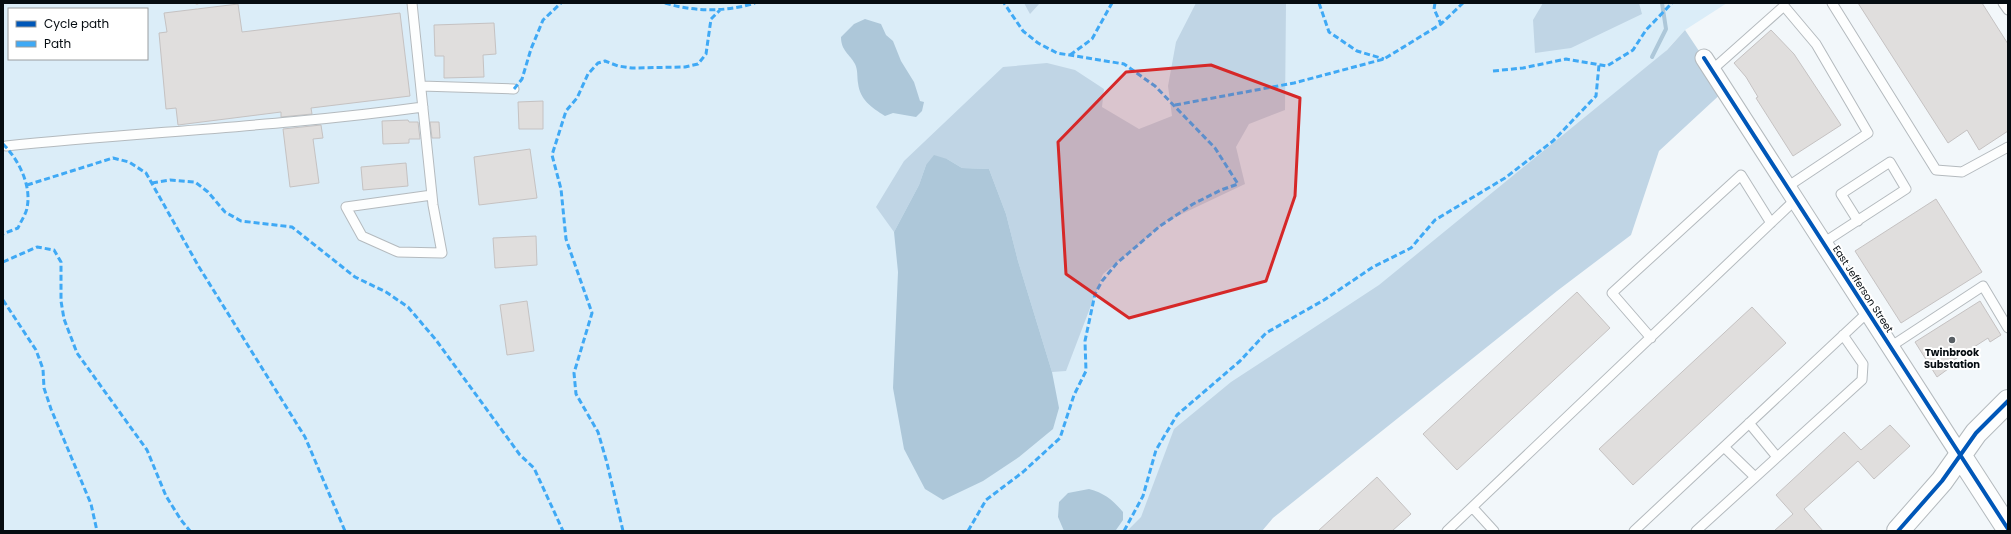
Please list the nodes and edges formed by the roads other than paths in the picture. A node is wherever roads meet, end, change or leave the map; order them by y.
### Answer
1 (412, 3) edge
2 (1832, 3) edge
3 (2003, 3) edge
4 (2008, 10) edge
5 (1708, 64) joint
6 (421, 86) junction
7 (514, 89) dead end
8 (423, 107) junction
9 (6, 146) dead end
10 (2008, 147) edge
11 (1791, 193) junction
12 (432, 195) junction
13 (1858, 221) junction
14 (1771, 223) junction
15 (1823, 243) junction
16 (1868, 312) junction
17 (2008, 328) edge
18 (1843, 335) junction
19 (1651, 338) junction
20 (1890, 347) junction
21 (2008, 401) edge
22 (1749, 423) junction
23 (1724, 447) junction
24 (1960, 455) junction
25 (1777, 457) junction
26 (1755, 477) junction
27 (1473, 508) junction
28 (2008, 529) edge
29 (1447, 531) edge
30 (1494, 531) edge
31 (1634, 531) edge
32 (1696, 531) edge
33 (1898, 531) edge

1 - 6 lane
2 - 10 lane
3 - 4 lane
5 - 11 street, East Jefferson Street
5 - 11 lane
6 - 7 lane
6 - 8 lane
8 - 9 lane
8 - 12 lane
11 - 14 lane
11 - 15 street, East Jefferson Street
12 - 12 lane
13 - 13 lane
13 - 15 lane
14 - 19 lane
14 - 19 lane
15 - 16 street, East Jefferson Street
16 - 18 lane
16 - 20 street, East Jefferson Street
17 - 20 lane
18 - 22 lane
18 - 25 lane
19 - 27 lane
20 - 24 street, East Jefferson Street
21 - 24 street
22 - 23 lane
22 - 25 lane
23 - 26 lane
23 - 31 lane
24 - 28 street, East Jefferson Street
24 - 33 street
25 - 26 lane
26 - 32 lane
27 - 29 lane
27 - 30 lane

